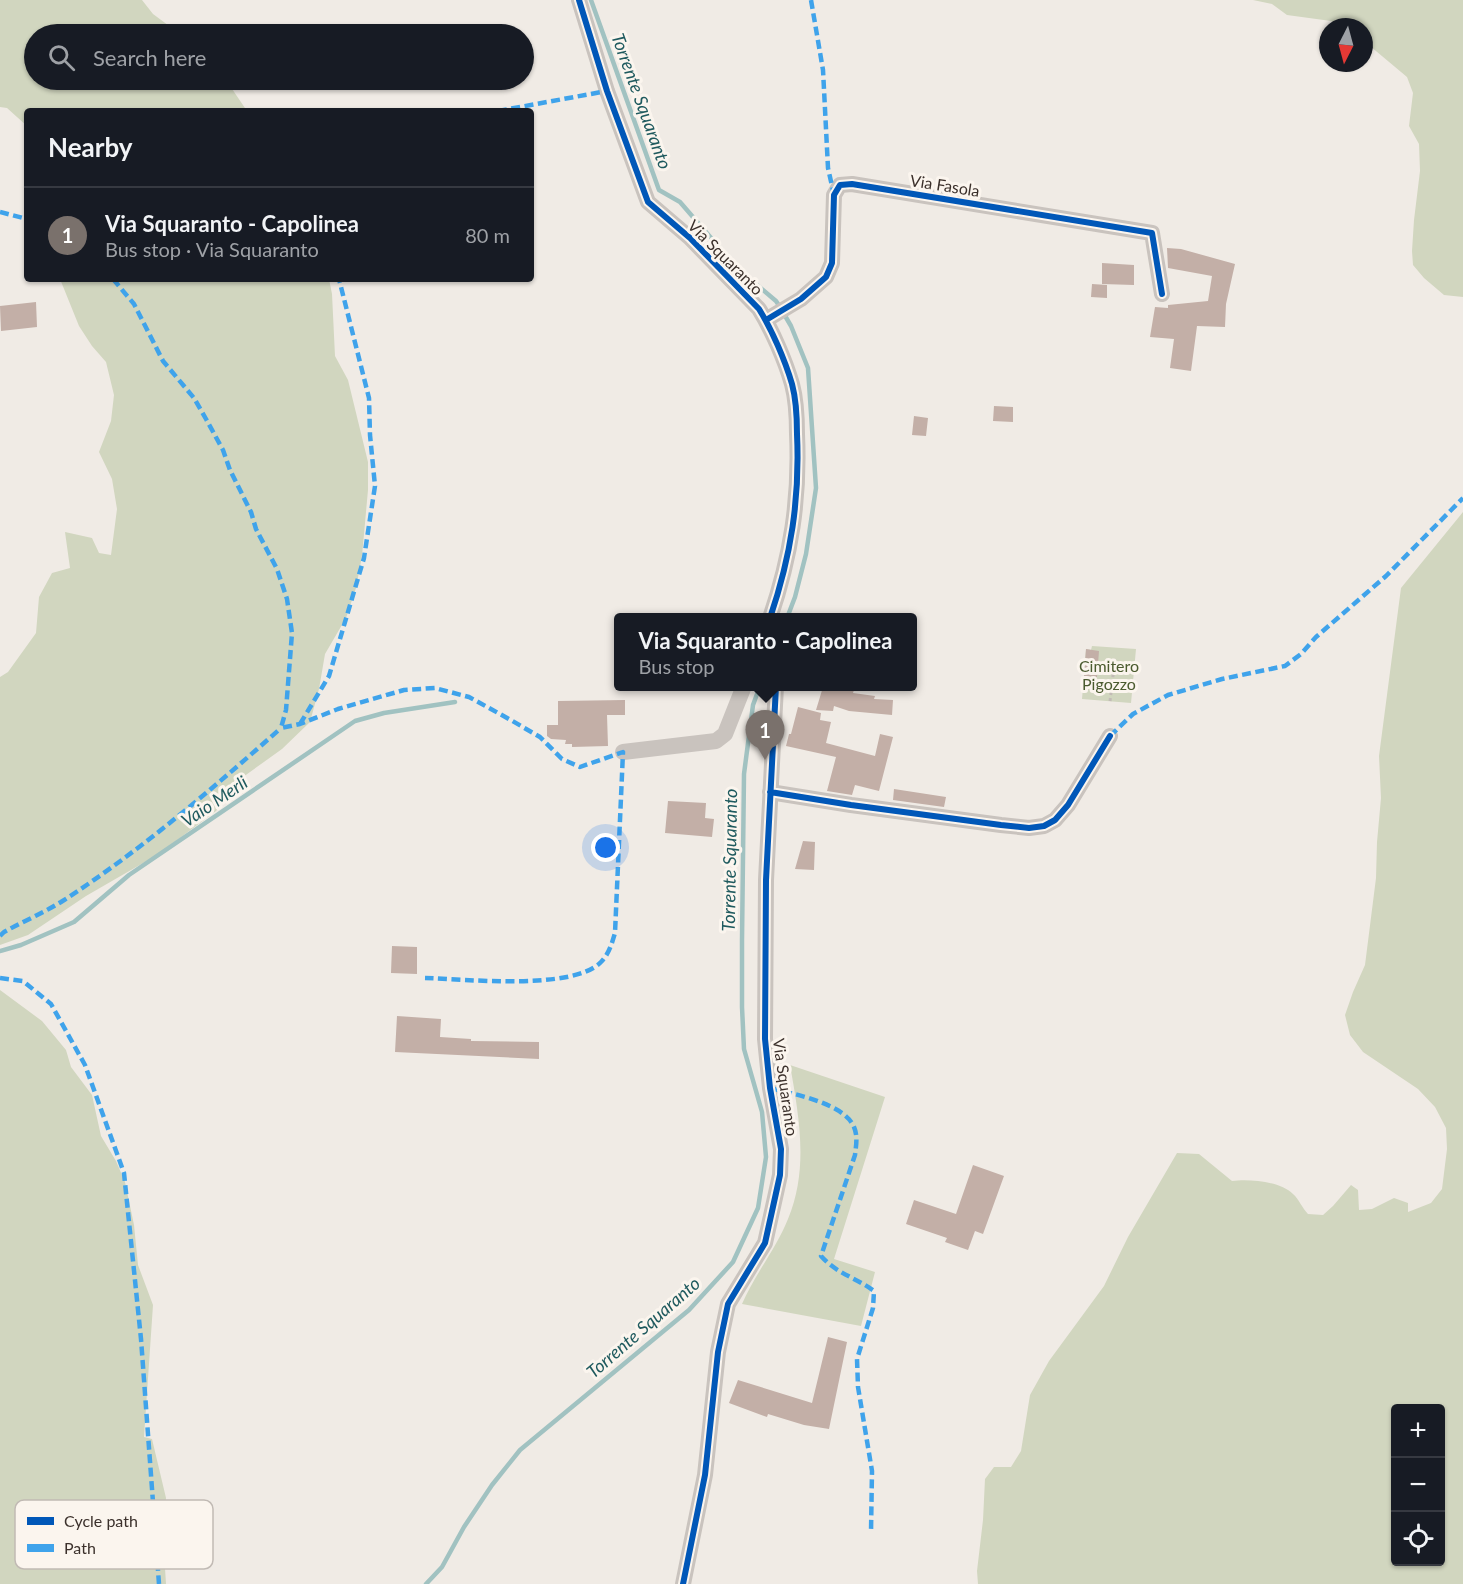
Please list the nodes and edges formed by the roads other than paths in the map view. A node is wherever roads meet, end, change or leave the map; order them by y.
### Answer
1 (579, 0) edge
2 (1162, 294) dead end
3 (769, 318) junction
4 (771, 613) edge
5 (742, 691) edge
6 (776, 691) edge
7 (1110, 736) dead end
8 (623, 752) dead end
9 (770, 792) junction
10 (684, 1584) edge

1 - 3 street, Via Squaranto
2 - 3 street, Via Fasola
3 - 4 street, Via Squaranto
5 - 8 street
6 - 9 street, Via Squaranto
7 - 9 street
9 - 10 street, Via Squaranto

